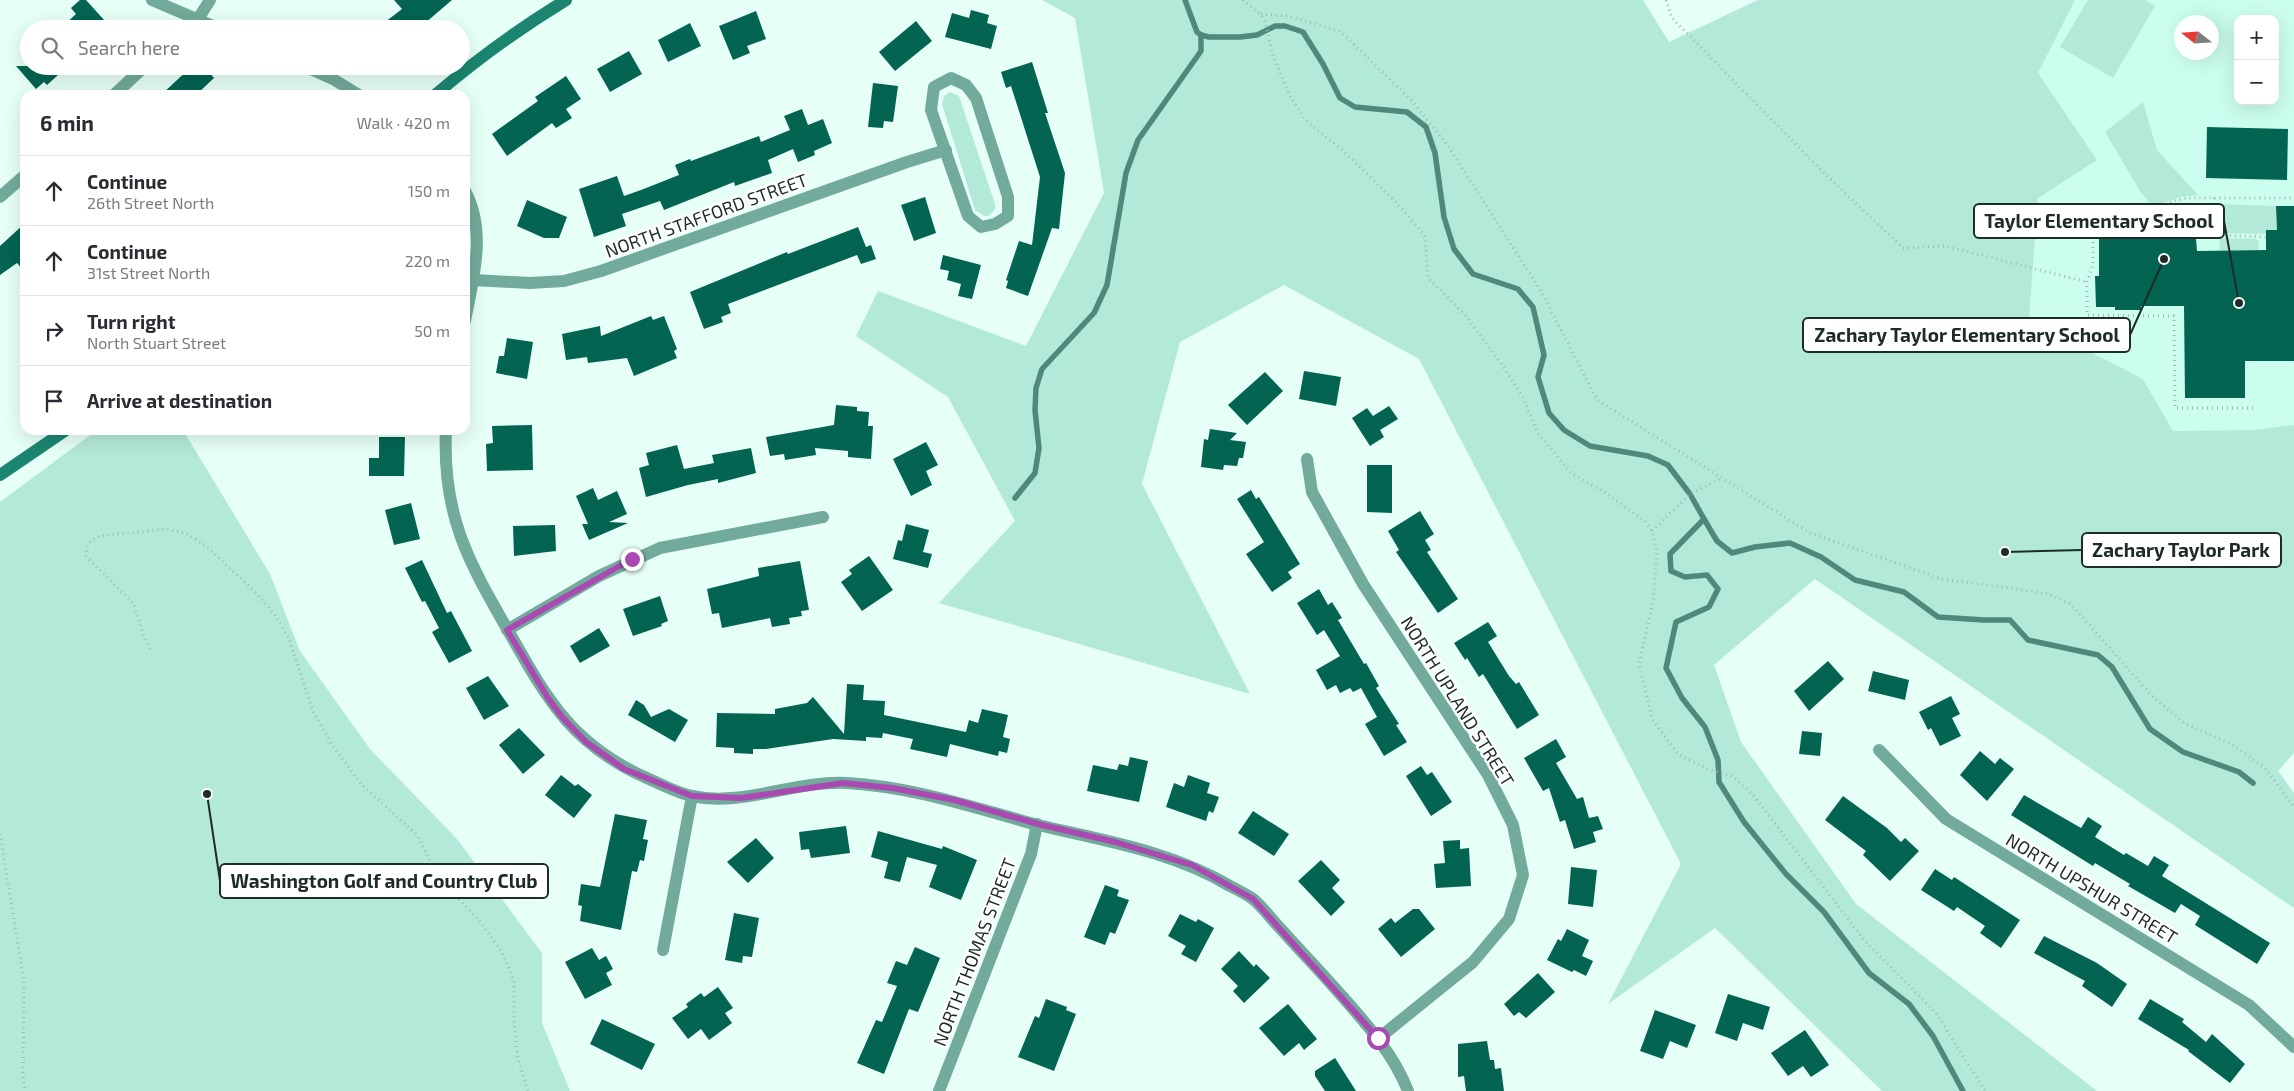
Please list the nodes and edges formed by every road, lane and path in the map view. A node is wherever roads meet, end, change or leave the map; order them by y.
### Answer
1 (152, 0) edge
2 (210, 0) edge
3 (566, 0) edge
4 (1243, 0) edge
5 (1666, 0) edge
6 (1260, 14) junction
7 (198, 19) joint
8 (470, 66) edge
9 (135, 75) edge
10 (324, 75) edge
11 (459, 75) edge
12 (119, 90) edge
13 (351, 90) edge
14 (441, 90) edge
15 (946, 150) junction
16 (20, 180) edge
17 (0, 198) edge
18 (2214, 198) junction
19 (2294, 198) edge
20 (470, 203) edge
21 (2128, 230) junction
22 (2214, 235) junction
23 (2266, 237) dead end
24 (473, 280) junction
25 (2087, 282) junction
26 (470, 295) edge
27 (2252, 408) dead end
28 (59, 435) edge
29 (446, 435) edge
30 (1306, 459) dead end
31 (0, 475) edge
32 (1721, 479) junction
33 (823, 517) dead end
34 (1652, 531) junction
35 (507, 630) junction
36 (150, 649) dead end
37 (1878, 750) dead end
38 (692, 796) junction
39 (2294, 807) edge
40 (1038, 824) junction
41 (0, 834) edge
42 (663, 950) dead end
43 (1378, 1038) junction
44 (2294, 1047) edge
45 (25, 1091) edge
46 (528, 1091) edge
47 (939, 1091) edge
48 (1408, 1091) edge
49 (1984, 1091) edge

1 - 7 street
2 - 7 street
3 - 8 main road
4 - 6 path
5 - 25 path
6 - 32 path
6 - 34 path
9 - 12 street
10 - 13 street
11 - 14 main road
15 - 15 street
15 - 24 street, NORTH STAFFORD STREET
16 - 17 street
18 - 19 path
18 - 21 path
18 - 22 path
20 - 24 street
21 - 22 path
21 - 25 path
22 - 23 path
24 - 26 street
25 - 27 path
28 - 31 main road
29 - 35 street
30 - 43 street, NORTH UPLAND STREET
32 - 34 path
32 - 39 path
33 - 35 street
34 - 49 path
35 - 38 street
36 - 46 path
37 - 44 street, NORTH UPSHUR STREET
38 - 40 street
38 - 42 street
40 - 43 street
40 - 47 street, NORTH THOMAS STREET
41 - 45 path
43 - 48 street

